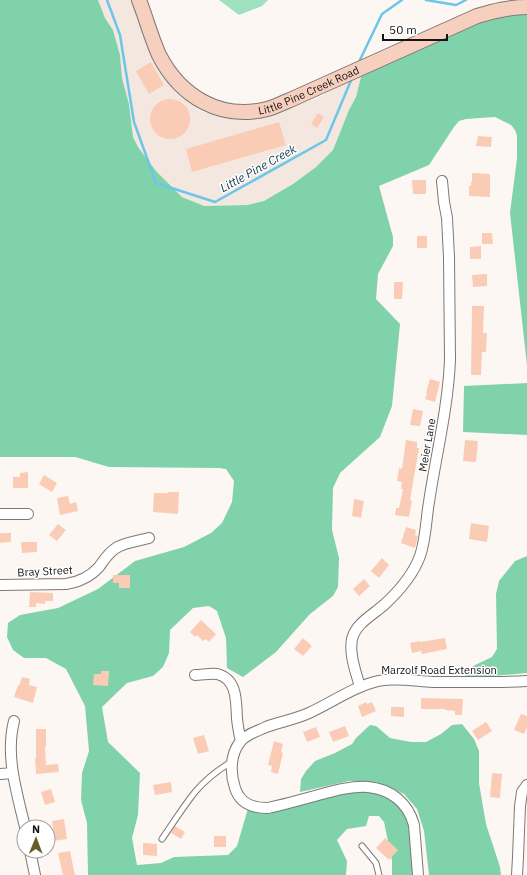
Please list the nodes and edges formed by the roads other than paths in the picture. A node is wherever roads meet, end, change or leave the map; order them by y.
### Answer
1 (139, 0) edge
2 (527, 7) edge
3 (442, 181) dead end
4 (0, 514) edge
5 (28, 514) dead end
6 (149, 538) dead end
7 (0, 585) edge
8 (195, 675) dead end
9 (527, 681) edge
10 (360, 687) junction
11 (14, 721) dead end
12 (241, 741) junction
13 (232, 761) junction
14 (13, 773) junction
15 (0, 774) edge
16 (527, 784) edge
17 (23, 819) edge
18 (162, 839) dead end
19 (362, 846) dead end
20 (32, 859) edge
21 (35, 875) edge
22 (379, 875) edge
23 (418, 875) edge
24 (517, 875) edge

1 - 2 street, Little Pine Creek Road
3 - 10 street, Meier Lane
4 - 5 street
6 - 7 street, Bray Street
8 - 12 street
9 - 10 street, Marzolf Road Extension
10 - 12 street, Marzolf Road Extension
11 - 14 street
12 - 13 street
13 - 18 lane
13 - 23 street
14 - 15 street
14 - 17 street
16 - 24 street
19 - 22 lane
20 - 21 street

